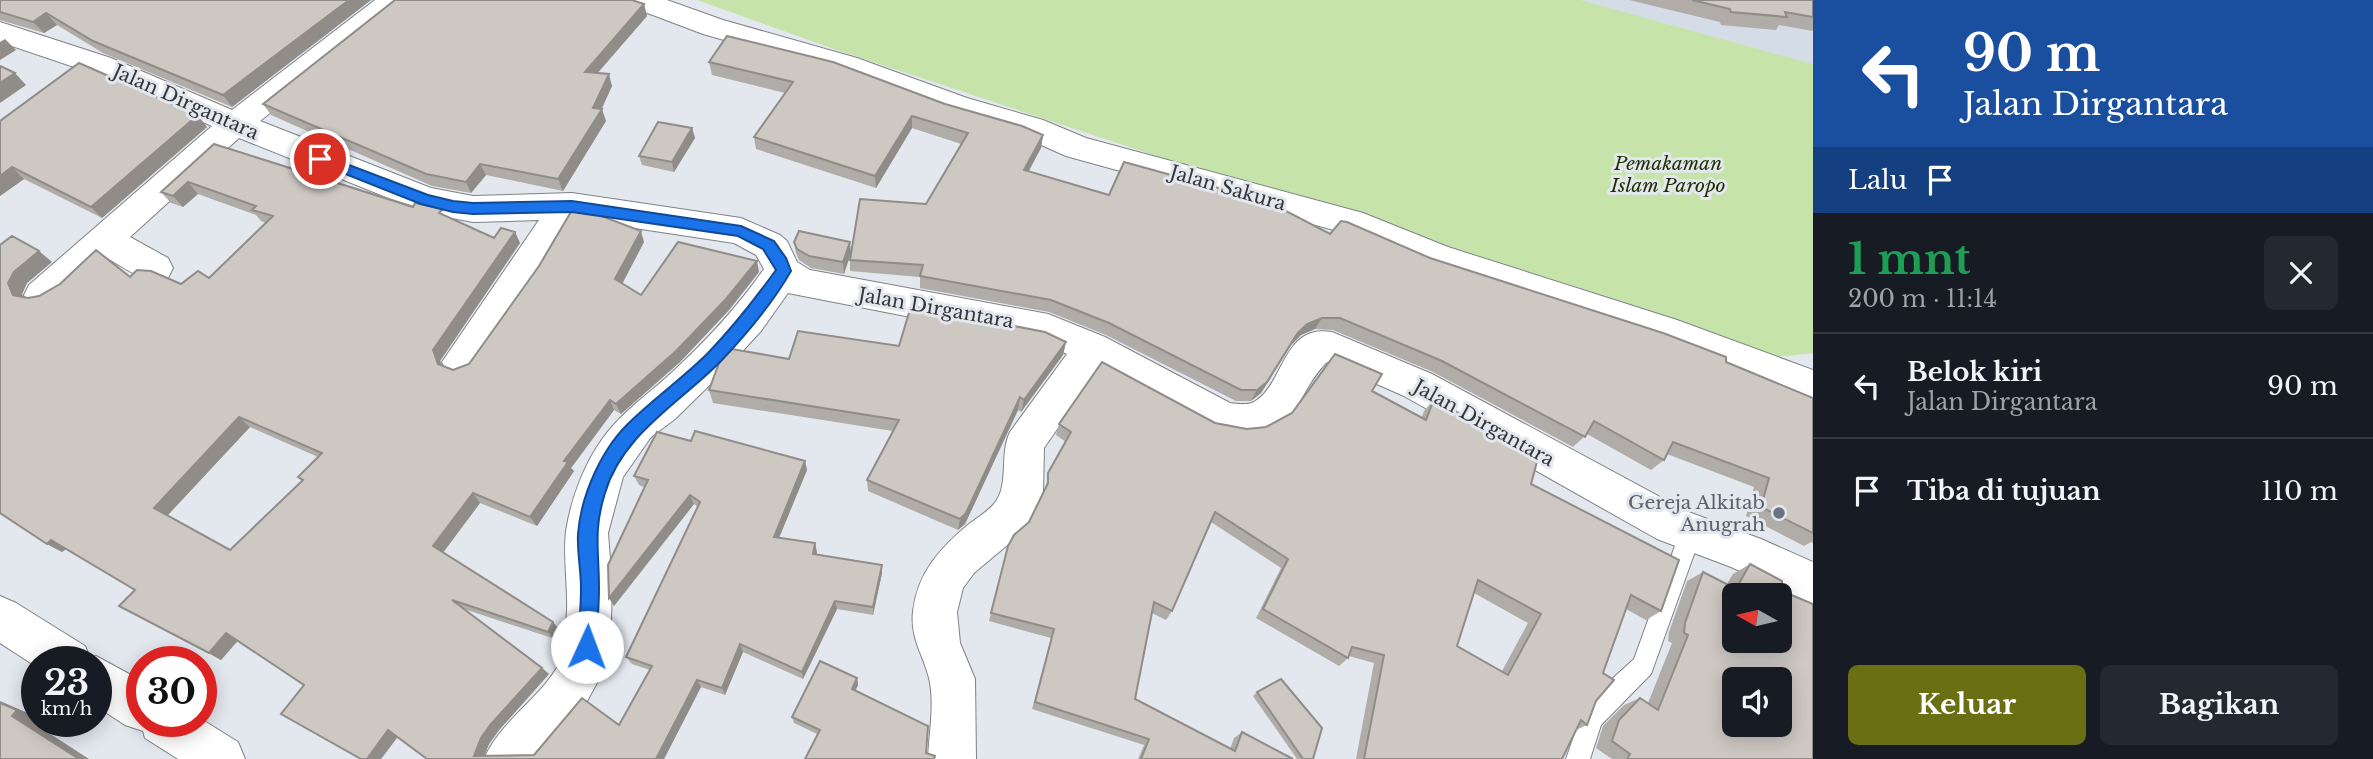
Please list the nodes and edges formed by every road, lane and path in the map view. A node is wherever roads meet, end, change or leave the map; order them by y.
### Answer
1 (394, 0) edge
2 (639, 0) edge
3 (0, 32) edge
4 (85, 60) junction
5 (53, 83) edge
6 (235, 124) junction
7 (565, 206) junction
8 (104, 239) junction
9 (155, 268) dead end
10 (783, 271) junction
11 (41, 295) edge
12 (1092, 348) junction
13 (461, 362) dead end
14 (1813, 387) edge
15 (1691, 532) junction
16 (1813, 584) edge
17 (0, 618) edge
18 (44, 646) edge
19 (187, 737) edge
20 (221, 759) edge
21 (508, 759) edge
22 (952, 759) edge
23 (1578, 759) edge

1 - 6 street
2 - 14 street, Jalan Sakura
3 - 4 street, Jalan Dirgantara
4 - 5 street
4 - 6 street, Jalan Dirgantara
6 - 7 street, Jalan Dirgantara
6 - 8 street
7 - 10 street, Jalan Dirgantara
7 - 13 street
8 - 9 street
8 - 11 street
10 - 12 street, Jalan Dirgantara
10 - 21 street
12 - 15 street, Jalan Dirgantara
12 - 22 street
15 - 16 street, Jalan Dirgantara
15 - 23 lane
17 - 18 street
19 - 20 street

